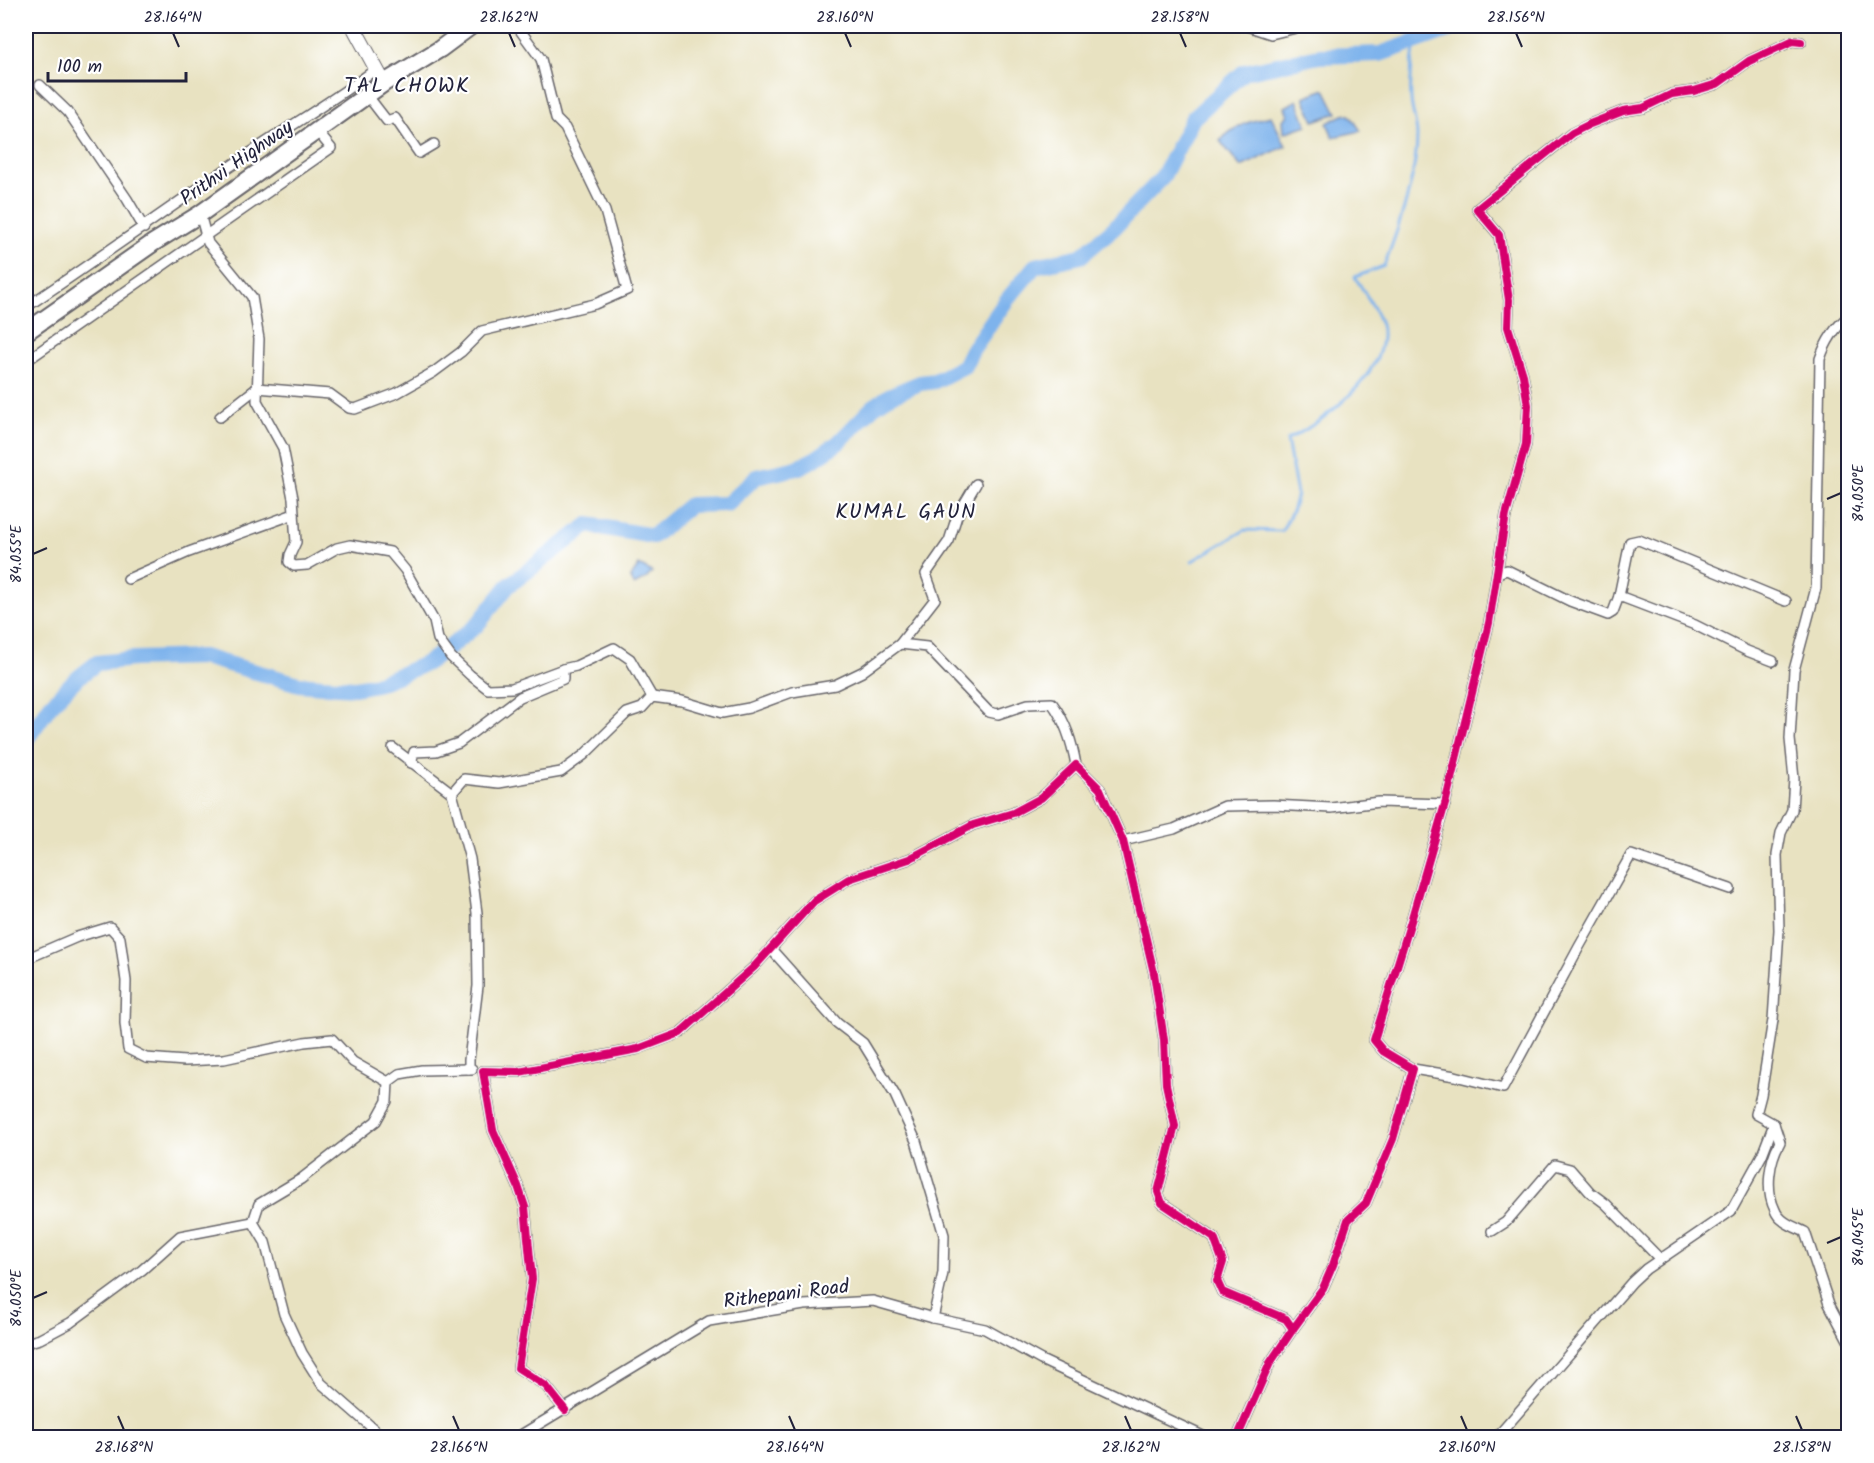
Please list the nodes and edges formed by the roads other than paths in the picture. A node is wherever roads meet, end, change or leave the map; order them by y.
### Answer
1 (353, 26) edge
2 (471, 26) edge
3 (517, 26) edge
4 (1248, 26) edge
5 (1304, 26) edge
6 (1801, 42) dead end
7 (380, 76) junction
8 (40, 85) dead end
9 (367, 96) junction
10 (317, 131) junction
11 (434, 144) dead end
12 (200, 214) junction
13 (144, 228) junction
14 (206, 236) junction
15 (26, 307) edge
16 (1848, 317) edge
17 (26, 332) edge
18 (26, 361) edge
19 (257, 388) junction
20 (220, 417) dead end
21 (976, 484) dead end
22 (294, 514) junction
23 (1497, 573) junction
24 (128, 579) dead end
25 (1619, 596) junction
26 (1786, 601) dead end
27 (900, 644) junction
28 (1773, 661) dead end
29 (563, 669) junction
30 (652, 697) junction
31 (393, 748) dead end
32 (411, 763) junction
33 (1076, 765) junction
34 (452, 793) junction
35 (1445, 804) junction
36 (1123, 841) junction
37 (1730, 890) dead end
38 (771, 949) junction
39 (26, 958) edge
40 (469, 1069) junction
41 (1413, 1069) junction
42 (483, 1071) junction
43 (388, 1082) junction
44 (1774, 1124) junction
45 (253, 1222) junction
46 (1492, 1231) dead end
47 (1660, 1259) junction
48 (933, 1318) junction
49 (1293, 1329) junction
50 (1848, 1340) edge
51 (26, 1343) edge
52 (564, 1410) junction
53 (384, 1437) edge
54 (516, 1437) edge
55 (1207, 1437) edge
56 (1236, 1437) edge
57 (1496, 1437) edge

1 - 7 main road
2 - 7 highway, Prithvi Highway
3 - 19 street
4 - 5 street
6 - 23 street
7 - 9 highway, Prithvi Highway
7 - 13 street
8 - 13 street
9 - 10 highway, Prithvi Highway
9 - 11 street
10 - 12 highway, Prithvi Highway
10 - 14 street
12 - 14 street
12 - 17 highway, Prithvi Highway
13 - 15 street
14 - 18 street
14 - 19 street
16 - 44 street
19 - 20 street
19 - 22 street
21 - 27 street
22 - 24 street
22 - 29 street
23 - 25 street
23 - 35 street
25 - 26 street
25 - 28 street
27 - 30 street
27 - 33 street
29 - 30 street
29 - 32 street
30 - 34 street
31 - 32 street
32 - 34 street
33 - 36 street
33 - 38 street
34 - 40 street
35 - 36 street
35 - 41 street
36 - 49 street
37 - 41 street
38 - 42 street
38 - 48 street
39 - 43 street
40 - 42 street
40 - 43 street
41 - 49 street
42 - 52 street
43 - 45 street
44 - 47 street
44 - 50 street
45 - 51 street
45 - 53 street
46 - 47 street
47 - 57 street
48 - 52 street, Rithepani Road
48 - 55 street, Rithepani Road
49 - 56 street
52 - 54 street, Rithepani Road

